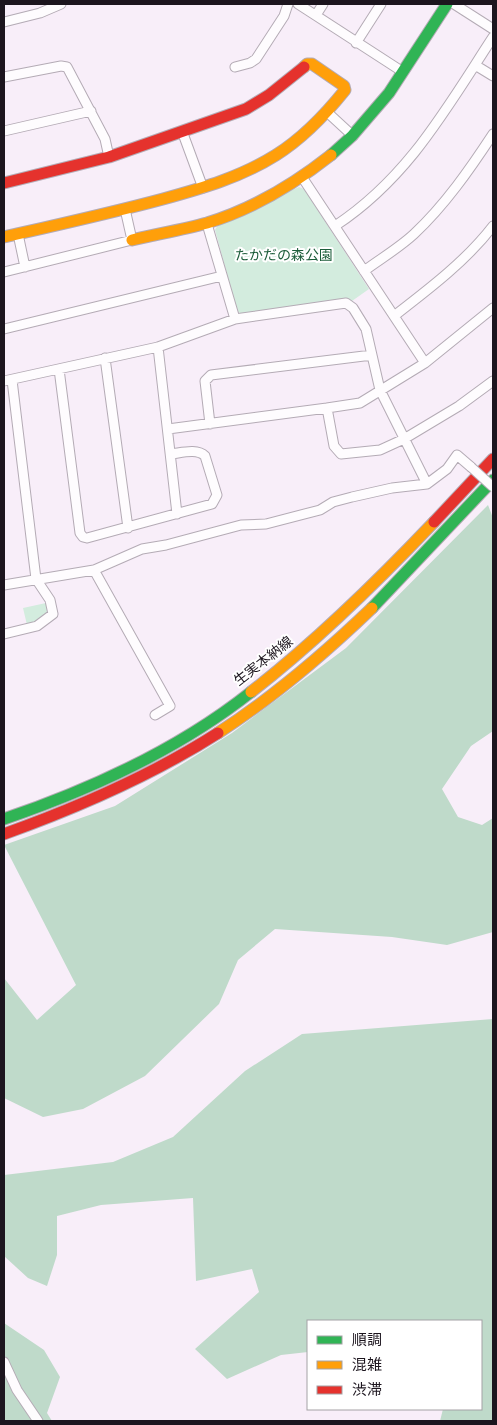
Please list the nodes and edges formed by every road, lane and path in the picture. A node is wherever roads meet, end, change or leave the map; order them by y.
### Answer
1 (61, 4) edge
2 (288, 4) edge
3 (298, 4) edge
4 (323, 4) edge
5 (381, 4) edge
6 (447, 4) edge
7 (454, 4) edge
8 (316, 15) junction
9 (4, 22) edge
10 (493, 29) edge
11 (493, 37) edge
12 (356, 43) junction
13 (475, 65) junction
14 (235, 67) dead end
15 (403, 72) junction
16 (493, 76) edge
17 (4, 77) edge
18 (91, 111) junction
19 (328, 112) junction
20 (4, 131) edge
21 (182, 131) junction
22 (493, 134) edge
23 (353, 136) junction
24 (109, 157) junction
25 (302, 177) junction
26 (4, 183) edge
27 (203, 188) junction
28 (125, 209) junction
29 (207, 224) junction
30 (335, 226) junction
31 (493, 226) edge
32 (18, 234) junction
33 (4, 237) edge
34 (132, 240) junction
35 (25, 267) junction
36 (364, 271) junction
37 (4, 272) edge
38 (222, 276) junction
39 (493, 308) edge
40 (394, 316) junction
41 (235, 319) junction
42 (4, 329) edge
43 (158, 347) junction
44 (372, 355) junction
45 (105, 358) junction
46 (425, 362) junction
47 (59, 369) junction
48 (8, 381) edge
49 (493, 381) edge
50 (380, 390) junction
51 (327, 408) junction
52 (210, 424) junction
53 (168, 429) junction
54 (404, 439) junction
55 (171, 454) junction
56 (493, 459) edge
57 (493, 480) edge
58 (427, 484) junction
59 (493, 487) edge
60 (177, 514) junction
61 (128, 528) junction
62 (94, 570) junction
63 (36, 579) junction
64 (4, 586) edge
65 (4, 634) edge
66 (155, 716) dead end
67 (4, 819) edge
68 (4, 834) edge
69 (4, 1362) edge
70 (38, 1421) edge

1 - 9 street
2 - 14 street
3 - 8 street
4 - 8 street
5 - 12 street
6 - 15 main road
7 - 10 street
8 - 12 street
11 - 13 street
12 - 15 street
13 - 16 street
13 - 30 street
15 - 23 main road
17 - 18 street
18 - 20 street
18 - 24 street
19 - 21 main road
19 - 23 street
19 - 27 main road
21 - 24 main road
21 - 27 street
22 - 36 street
23 - 25 main road
24 - 26 main road
25 - 29 main road
25 - 30 street
27 - 28 main road
28 - 32 main road
28 - 34 street
29 - 34 main road
29 - 38 street
30 - 36 street
31 - 40 street
32 - 33 main road
32 - 35 street
34 - 35 street
35 - 37 street
36 - 40 street
38 - 41 street
38 - 42 street
39 - 46 street
40 - 46 street
41 - 43 street
41 - 44 street
43 - 45 street
43 - 53 street
44 - 50 street
44 - 52 street
45 - 47 street
45 - 61 street
46 - 50 street
47 - 48 street
47 - 61 street
48 - 63 street
49 - 54 street
50 - 51 street
50 - 54 street
51 - 52 street
51 - 54 street
52 - 53 street
53 - 55 street
54 - 58 street
55 - 60 street
55 - 60 street
56 - 67 main road, 生実本納線
57 - 68 main road
58 - 59 street, bridge
58 - 62 street
60 - 61 street
62 - 63 street
62 - 66 street
63 - 64 street
63 - 65 street
69 - 70 street

